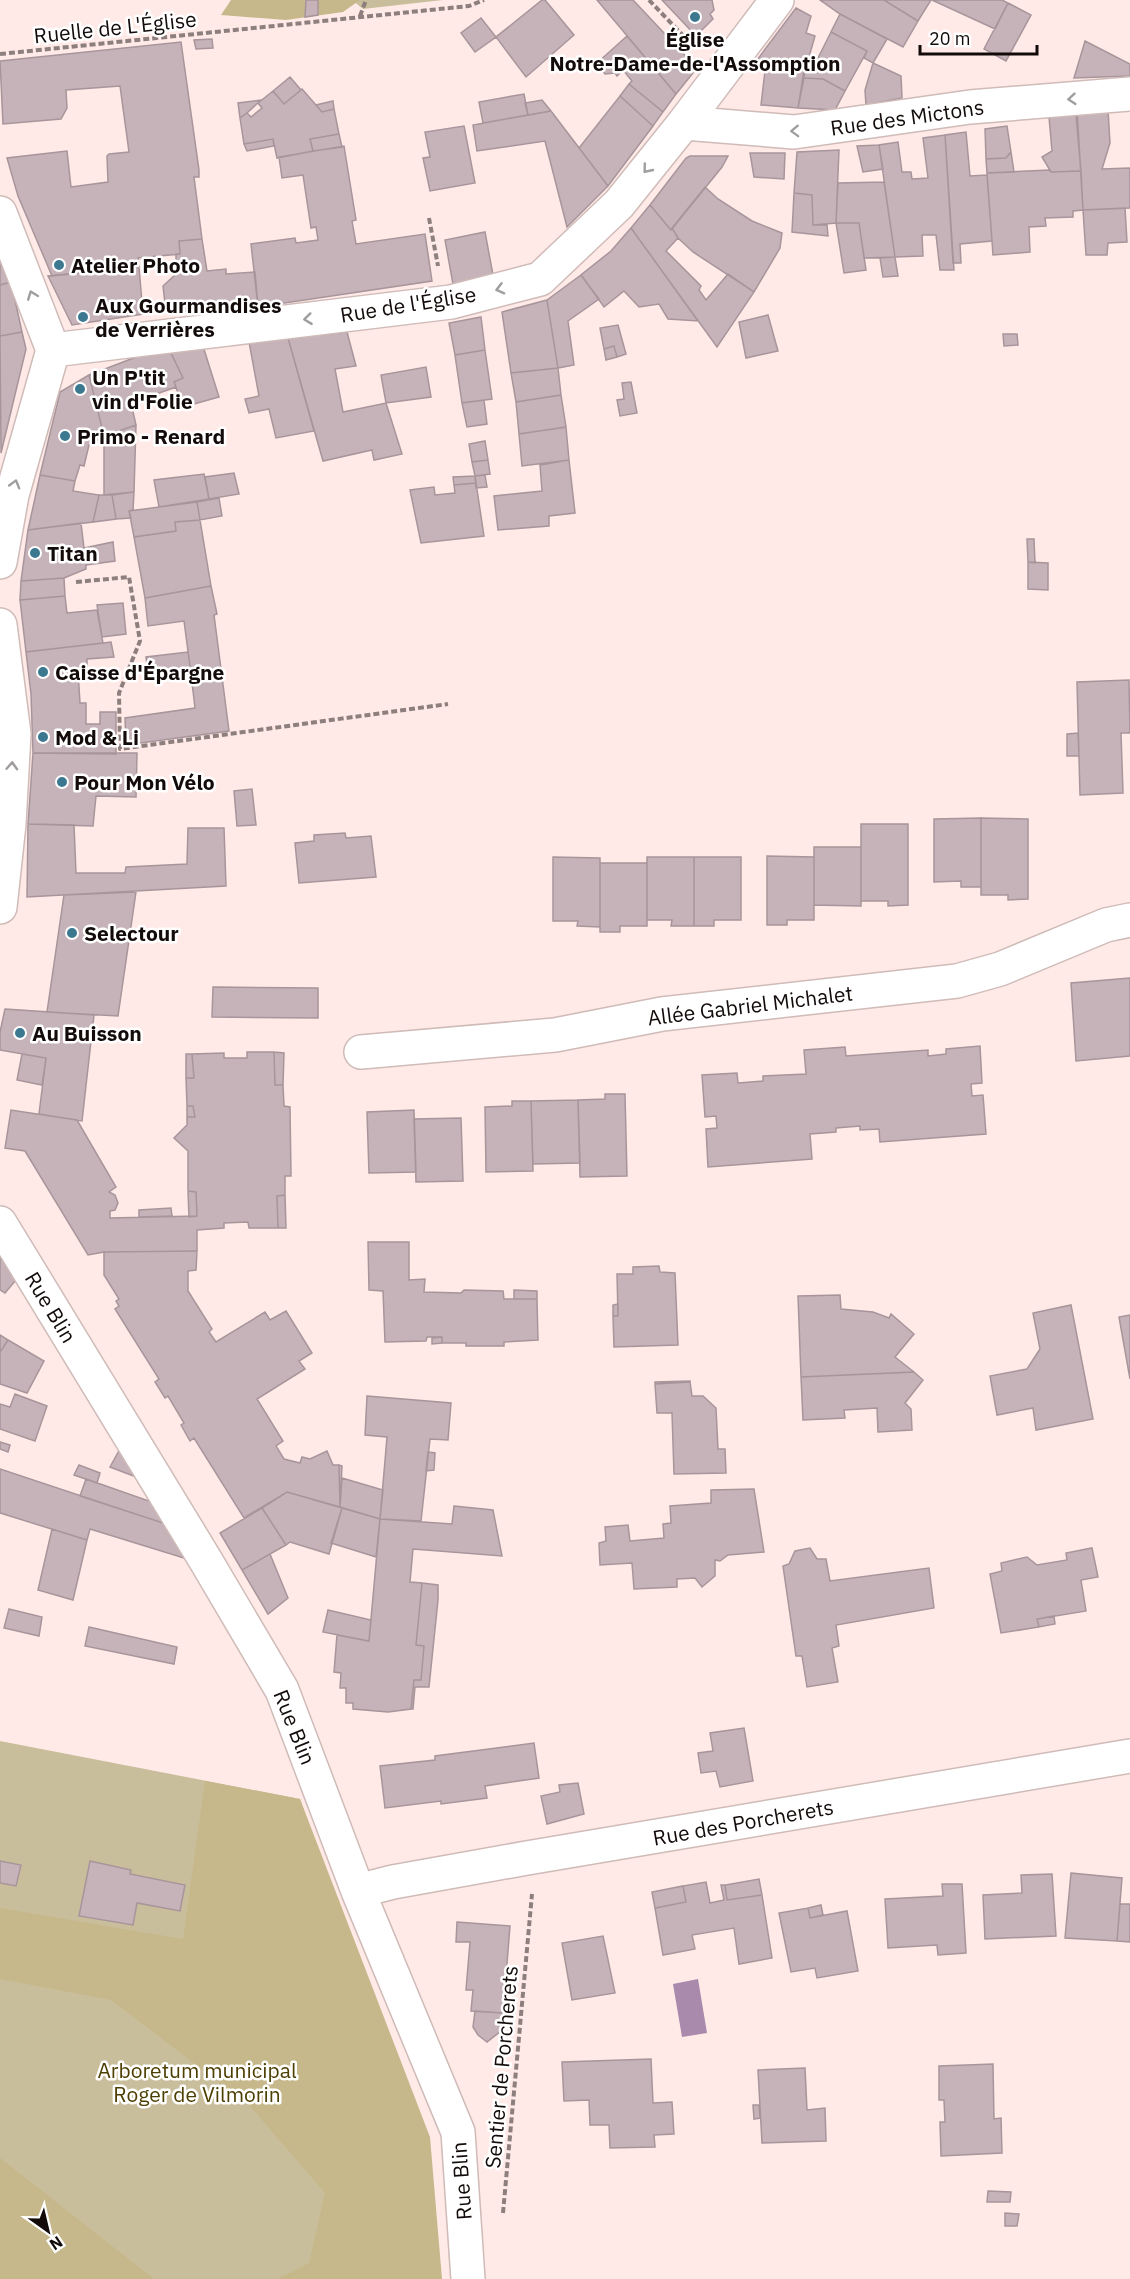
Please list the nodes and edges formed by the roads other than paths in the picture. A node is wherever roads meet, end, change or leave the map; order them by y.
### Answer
1 (777, 0) edge
2 (1130, 94) edge
3 (684, 123) junction
4 (0, 213) edge
5 (53, 350) junction
6 (0, 562) edge
7 (1, 641) edge
8 (5, 824) edge
9 (0, 907) edge
10 (1130, 921) edge
11 (361, 1052) dead end
12 (0, 1223) edge
13 (1130, 1756) edge
14 (358, 1891) junction
15 (468, 2279) edge

1 - 3 street, Rue de l'Église
2 -> 3 street, Rue des Mictons
3 -> 5 street, Rue de l'Église
5 -> 4 street
6 -> 5 street
8 -> 7 street
8 - 9 street
10 - 11 street, Allée Gabriel Michalet
12 - 14 street, Rue Blin
13 - 14 street, Rue des Porcherets
14 - 15 street, Rue Blin

